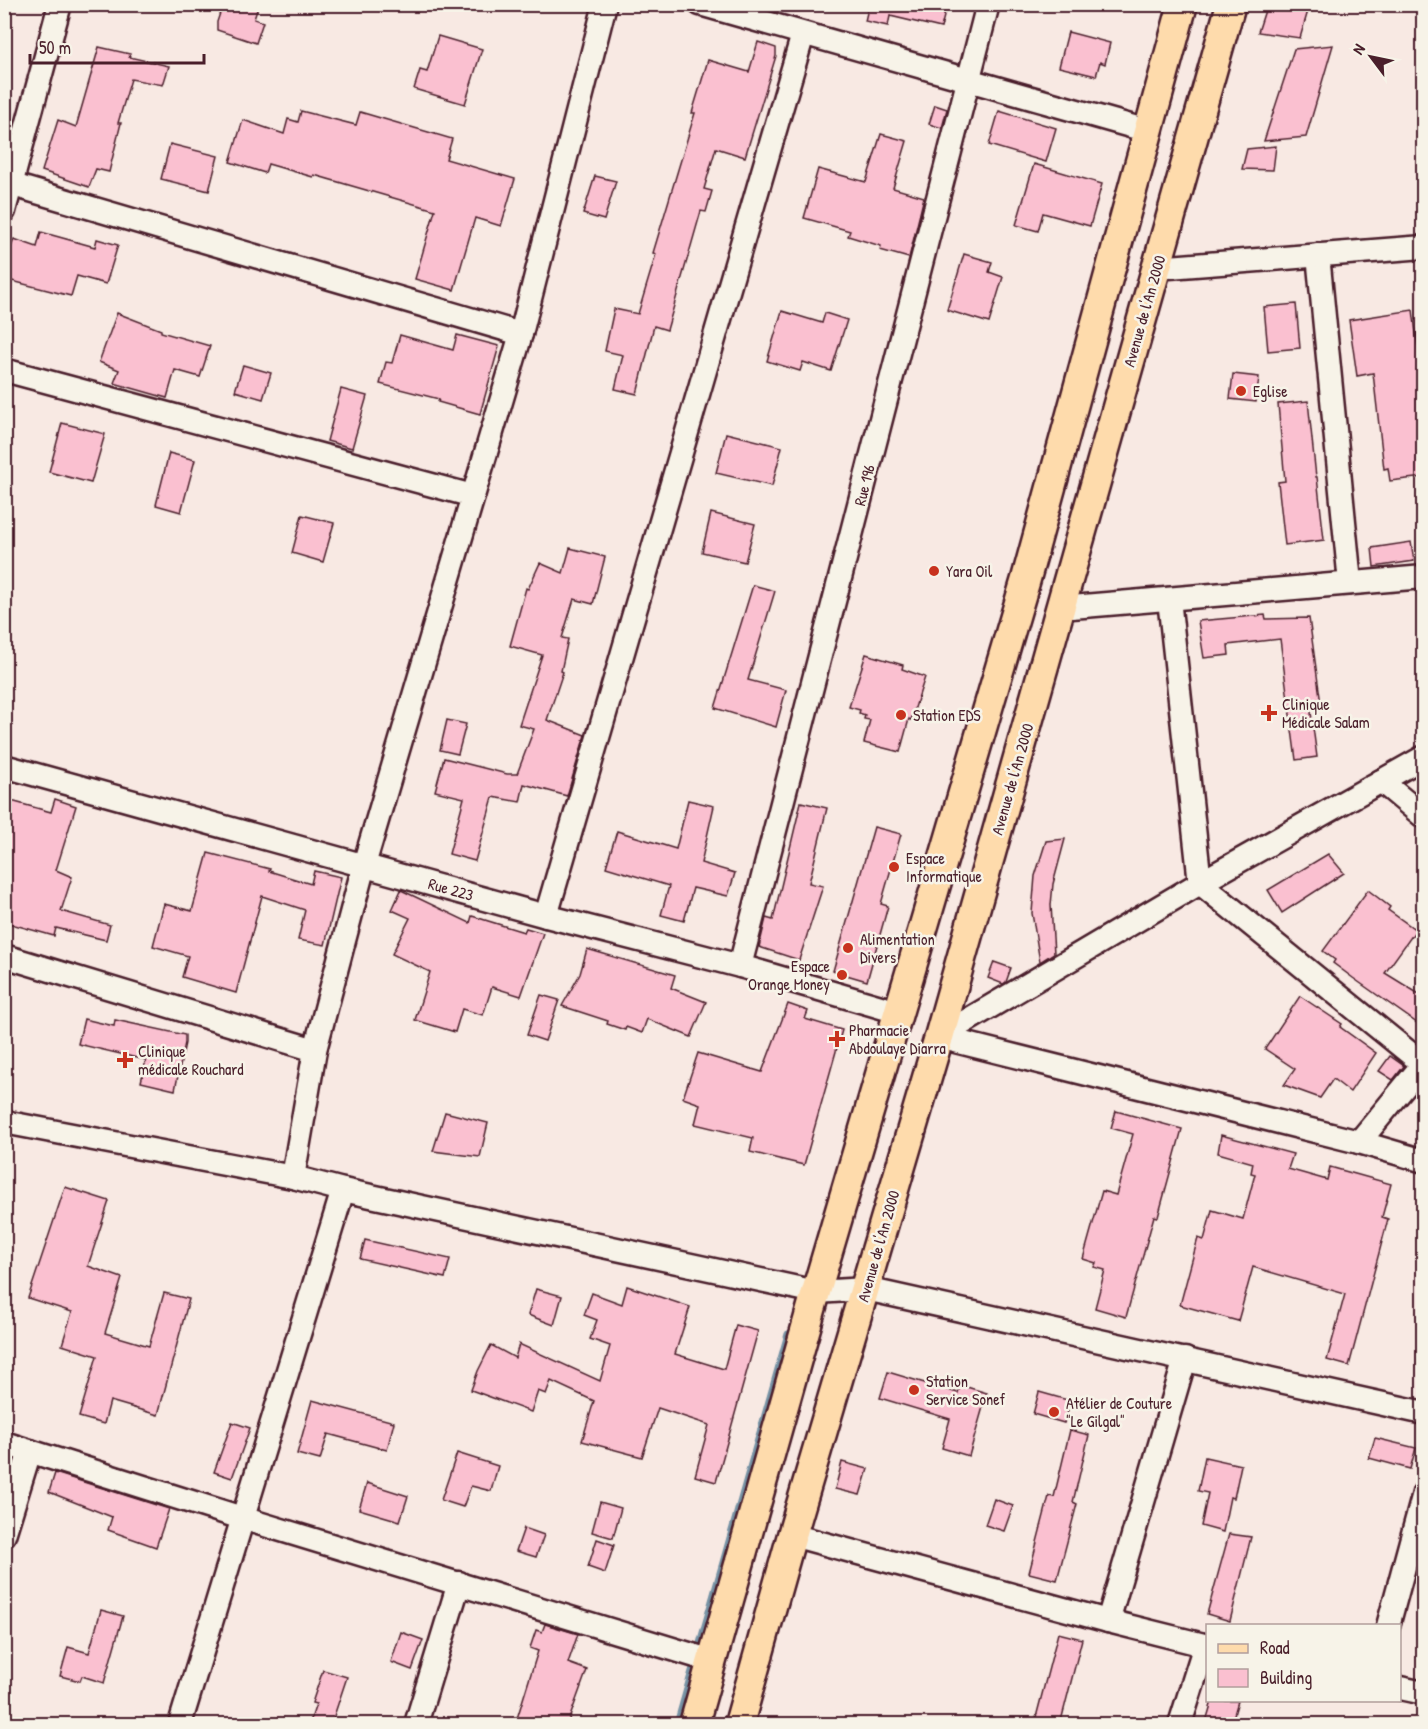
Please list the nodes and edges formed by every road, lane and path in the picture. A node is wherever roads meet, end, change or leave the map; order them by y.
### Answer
1 (60, 4) edge
2 (605, 4) edge
3 (700, 4) edge
4 (988, 4) edge
5 (1183, 4) edge
6 (1231, 4) edge
7 (803, 34) junction
8 (968, 80) junction
9 (1148, 131) junction
10 (13, 185) junction
11 (4, 211) edge
12 (1424, 247) edge
13 (1318, 255) junction
14 (1156, 268) junction
15 (520, 334) junction
16 (4, 370) edge
17 (473, 496) junction
18 (1424, 577) edge
19 (1350, 583) junction
20 (1169, 599) junction
21 (1060, 608) junction
22 (1424, 757) edge
23 (4, 766) edge
24 (1381, 781) junction
25 (1424, 817) edge
26 (364, 865) junction
27 (1200, 883) junction
28 (546, 916) junction
29 (4, 956) edge
30 (740, 966) junction
31 (898, 1012) junction
32 (939, 1037) junction
33 (315, 1050) junction
34 (1423, 1064) edge
35 (4, 1122) edge
36 (1359, 1142) junction
37 (1424, 1161) edge
38 (293, 1177) junction
39 (343, 1190) junction
40 (866, 1288) junction
41 (816, 1292) junction
42 (1185, 1359) junction
43 (1424, 1413) edge
44 (4, 1443) edge
45 (30, 1451) junction
46 (1424, 1493) edge
47 (242, 1518) junction
48 (4, 1535) edge
49 (792, 1535) junction
50 (459, 1583) junction
51 (1108, 1621) junction
52 (1389, 1624) edge
53 (1206, 1645) edge
54 (712, 1661) junction
55 (1401, 1688) edge
56 (1424, 1693) edge
57 (180, 1725) edge
58 (416, 1725) edge
59 (694, 1725) edge
60 (739, 1725) edge
61 (1180, 1725) edge

1 - 10 street
2 - 15 street
3 - 7 street
4 - 8 street, Rue 196
5 - 9 main road
6 - 14 main road, Avenue de l'An 2000
7 - 8 street
7 - 28 street
8 - 9 street
8 - 30 street, Rue 196
9 - 31 main road
10 - 11 street
10 - 15 street
12 - 13 street
13 - 14 street
13 - 19 street
14 - 21 main road, Avenue de l'An 2000
15 - 17 street
16 - 17 street
17 - 26 street
18 - 19 street
19 - 20 street
20 - 21 street
20 - 27 street
21 - 32 main road, Avenue de l'An 2000
22 - 24 street
23 - 26 street, Rue 223
24 - 25 street
24 - 27 street
26 - 28 street, Rue 223
26 - 33 street
27 - 32 street
27 - 34 street
28 - 30 street, Rue 223
29 - 33 street
30 - 31 street, Rue 223
31 - 41 main road
32 - 36 street
32 - 40 main road, Avenue de l'An 2000
33 - 38 street
34 - 36 street
35 - 38 street
36 - 37 street
38 - 39 street
39 - 41 street
39 - 47 street
40 - 41 street
40 - 42 street
40 - 49 main road, Avenue de l'An 2000
41 - 54 main road
42 - 43 street
42 - 51 street
44 - 45 street
45 - 47 street
45 - 48 street
46 - 52 street
47 - 50 street
47 - 57 street
49 - 51 street
49 - 60 main road, Avenue de l'An 2000
50 - 54 street
50 - 58 street
51 - 53 street
53 - 61 street
54 - 59 main road
55 - 56 street

